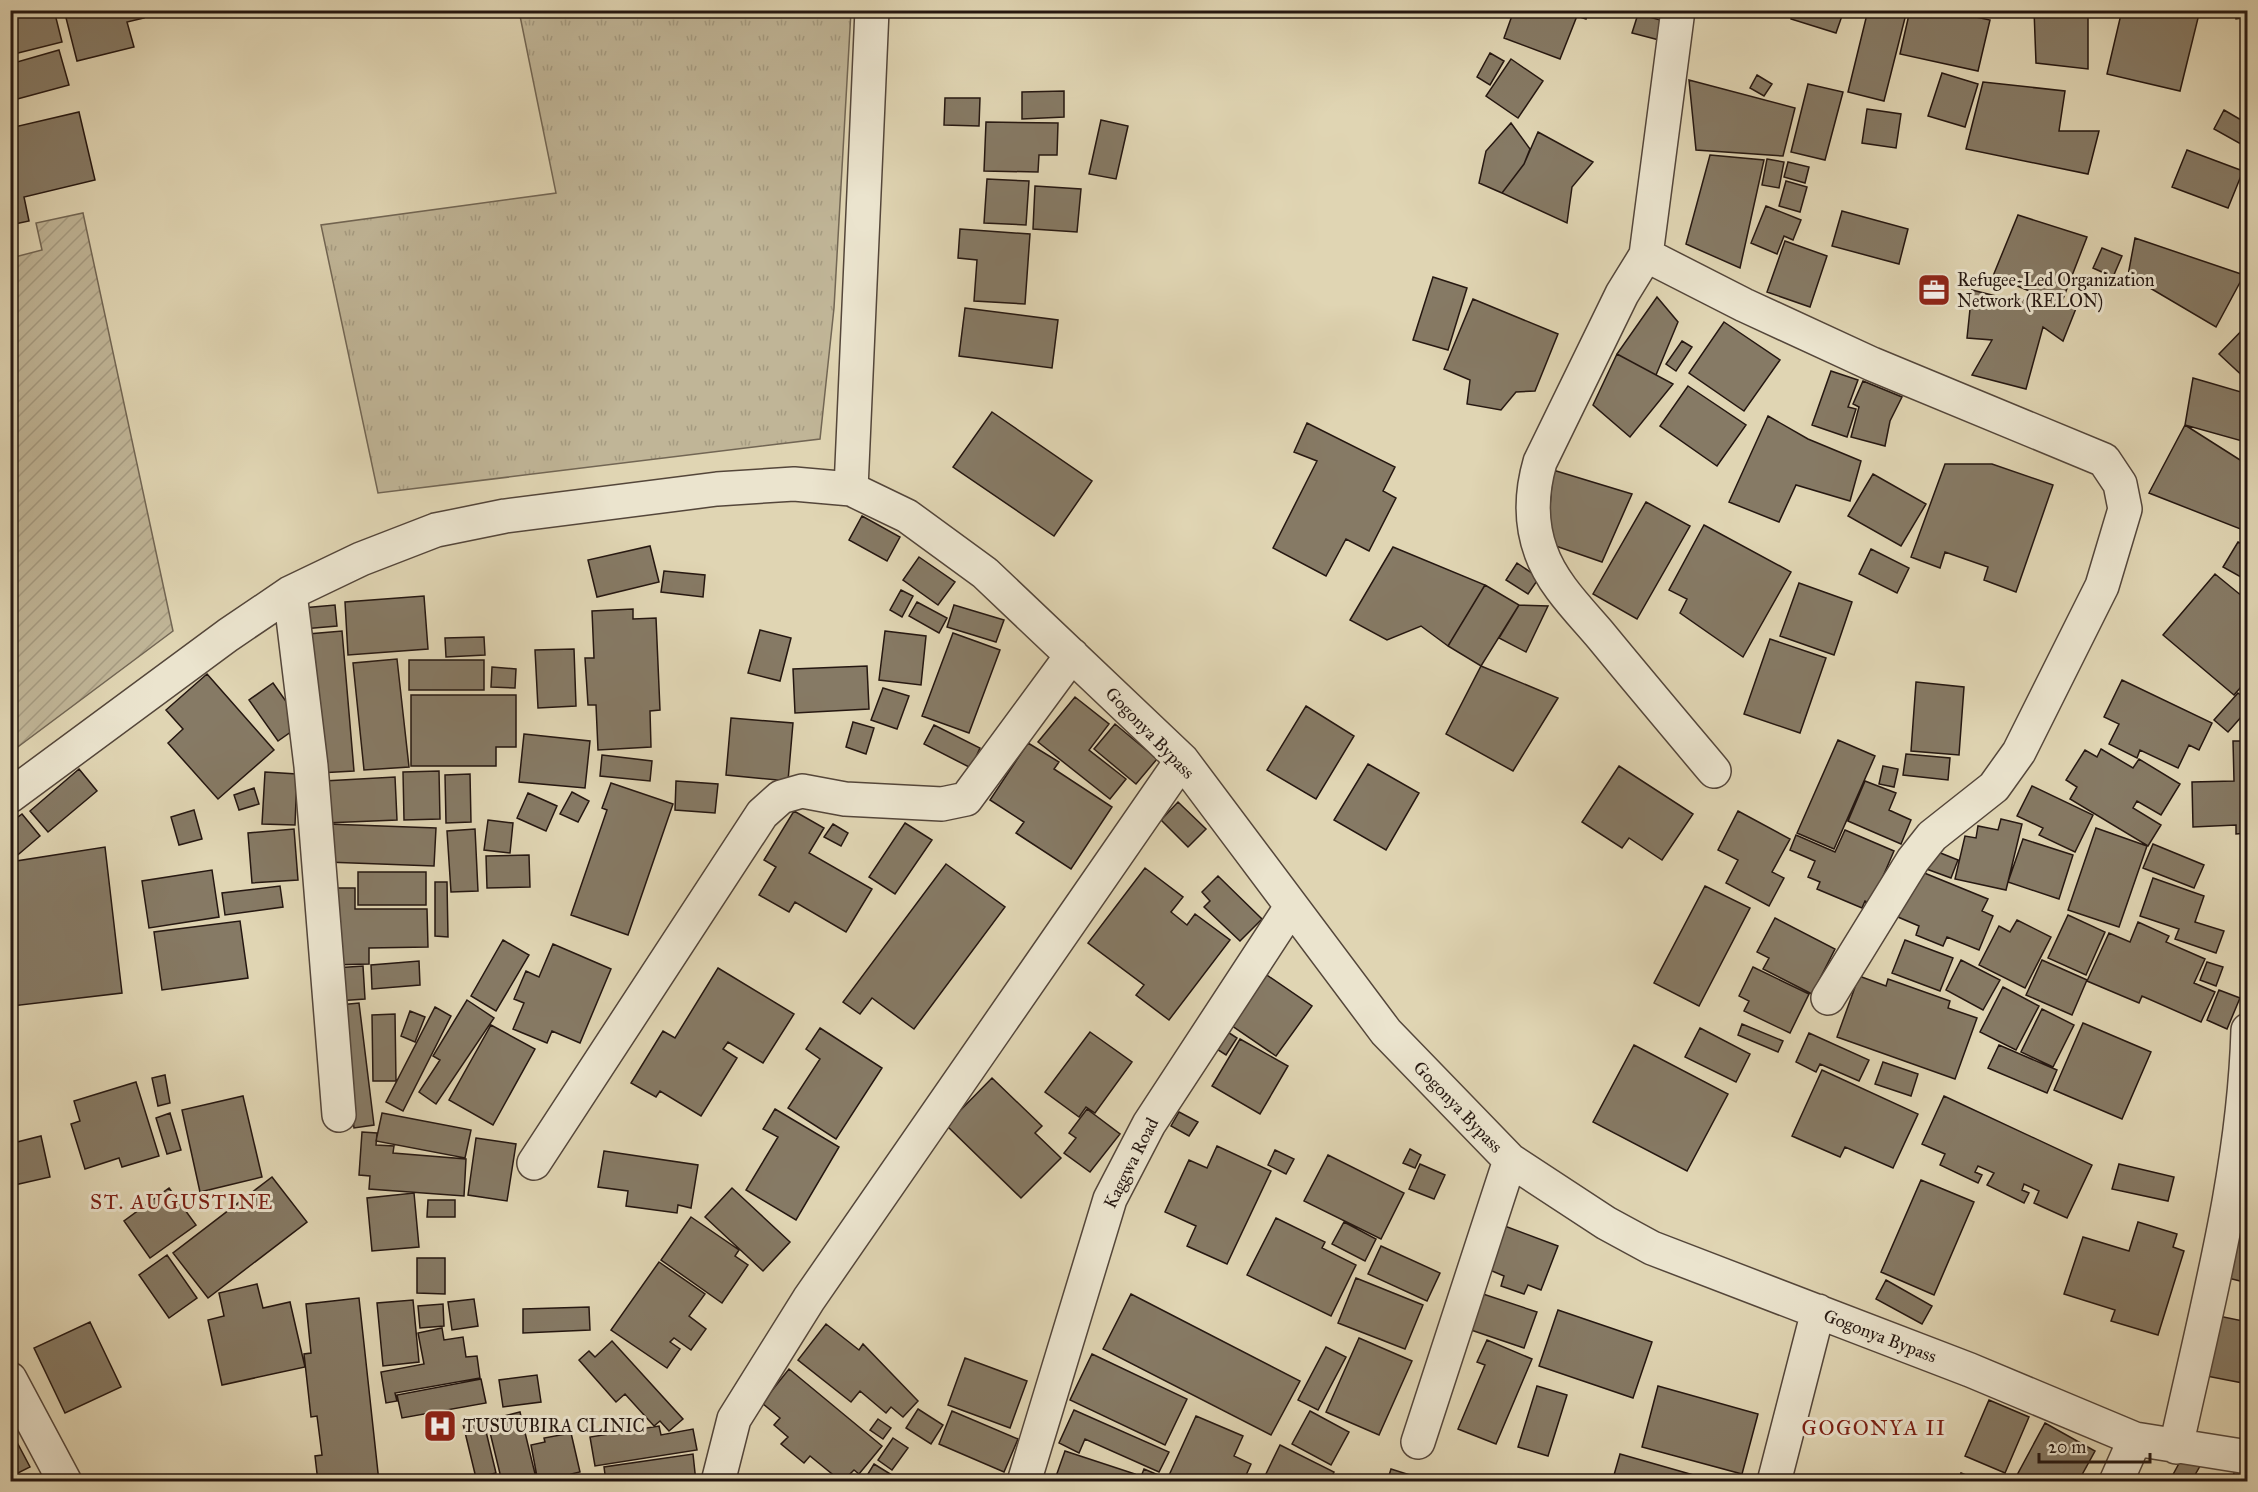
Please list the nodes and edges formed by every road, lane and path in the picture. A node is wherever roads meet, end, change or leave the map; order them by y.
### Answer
1 (872, 10) edge
2 (1678, 10) edge
3 (1646, 255) junction
4 (851, 489) junction
5 (290, 593) junction
6 (1072, 655) junction
7 (1182, 760) junction
8 (1714, 771) dead end
9 (10, 796) edge
10 (1291, 907) junction
11 (1828, 998) dead end
12 (2247, 1030) edge
13 (339, 1115) dead end
14 (1510, 1160) junction
15 (534, 1163) dead end
16 (1818, 1311) junction
17 (10, 1379) edge
18 (2136, 1439) junction
19 (1418, 1443) dead end
20 (2176, 1447) junction
21 (2247, 1457) edge
22 (65, 1482) edge
23 (718, 1482) edge
24 (1024, 1482) edge
25 (1774, 1482) edge
26 (2116, 1482) edge

1 - 4 street
2 - 3 street
3 - 8 street
3 - 11 street
4 - 5 street
4 - 6 street, Gogonya Bypass
5 - 9 street
5 - 13 street
6 - 7 street, Gogonya Bypass
6 - 15 street
7 - 10 street, Gogonya Bypass
7 - 23 street
10 - 14 street, Gogonya Bypass
10 - 24 street, Kaggwa Road
12 - 20 street
14 - 16 street, Gogonya Bypass
14 - 19 street
16 - 18 street, Gogonya Bypass
16 - 25 street
17 - 22 street
18 - 20 street, Gogonya Bypass
18 - 26 street
20 - 21 street, Gogonya Bypass

